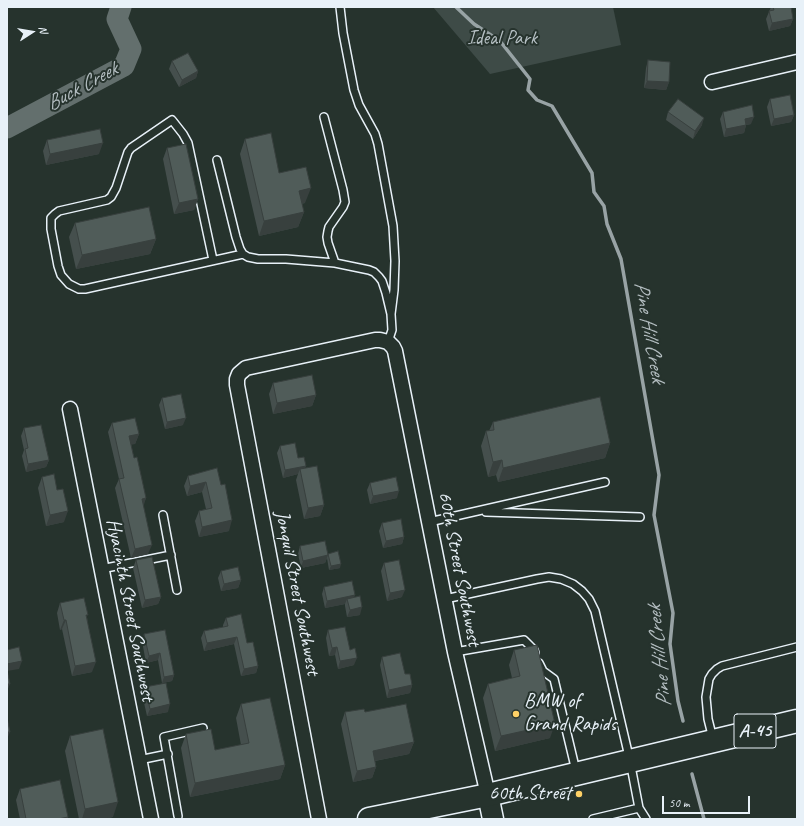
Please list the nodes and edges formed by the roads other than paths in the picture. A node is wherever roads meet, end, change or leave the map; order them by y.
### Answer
1 (340, 7) edge
2 (797, 62) edge
3 (712, 82) dead end
4 (324, 116) dead end
5 (217, 160) dead end
6 (243, 254) junction
7 (213, 260) junction
8 (335, 263) junction
9 (391, 314) junction
10 (392, 346) junction
11 (70, 409) dead end
12 (605, 482) dead end
13 (475, 512) junction
14 (163, 515) dead end
15 (640, 517) dead end
16 (429, 522) junction
17 (171, 555) junction
18 (101, 569) junction
19 (177, 590) dead end
20 (445, 599) junction
21 (797, 647) edge
22 (455, 652) junction
23 (797, 721) edge
24 (202, 728) dead end
25 (713, 741) junction
26 (168, 754) junction
27 (139, 760) junction
28 (630, 761) junction
29 (577, 774) junction
30 (488, 795) junction
31 (639, 808) junction
32 (178, 816) dead end
33 (150, 819) edge
34 (320, 819) edge
35 (369, 819) edge
36 (493, 819) edge
37 (594, 819) edge
38 (646, 819) edge

1 - 9 lane
2 - 3 street
4 - 8 lane
5 - 6 lane
6 - 7 lane
6 - 8 lane
7 - 7 lane
8 - 9 lane
9 - 10 lane
10 - 16 street, 60th Street Southwest
10 - 34 street, Jonquil Street Southwest
11 - 18 street, Hyacinth Street Southwest
12 - 13 lane
13 - 15 lane
13 - 16 lane
14 - 17 lane
16 - 20 street, 60th Street Southwest
17 - 18 lane
17 - 19 lane
18 - 27 street, Hyacinth Street Southwest
20 - 22 street, 60th Street Southwest
20 - 28 lane
21 - 25 lane
22 - 29 lane
22 - 30 street, 60th Street Southwest
23 - 25 main road, A-45
24 - 26 lane
25 - 28 main road, A-45
26 - 27 lane
26 - 32 lane
27 - 33 street, Hyacinth Street Southwest
28 - 29 main road, A-45
28 - 31 lane
29 - 30 main road, A-45
30 - 35 main road, A-45
30 - 36 main road
31 - 37 lane
31 - 38 lane

